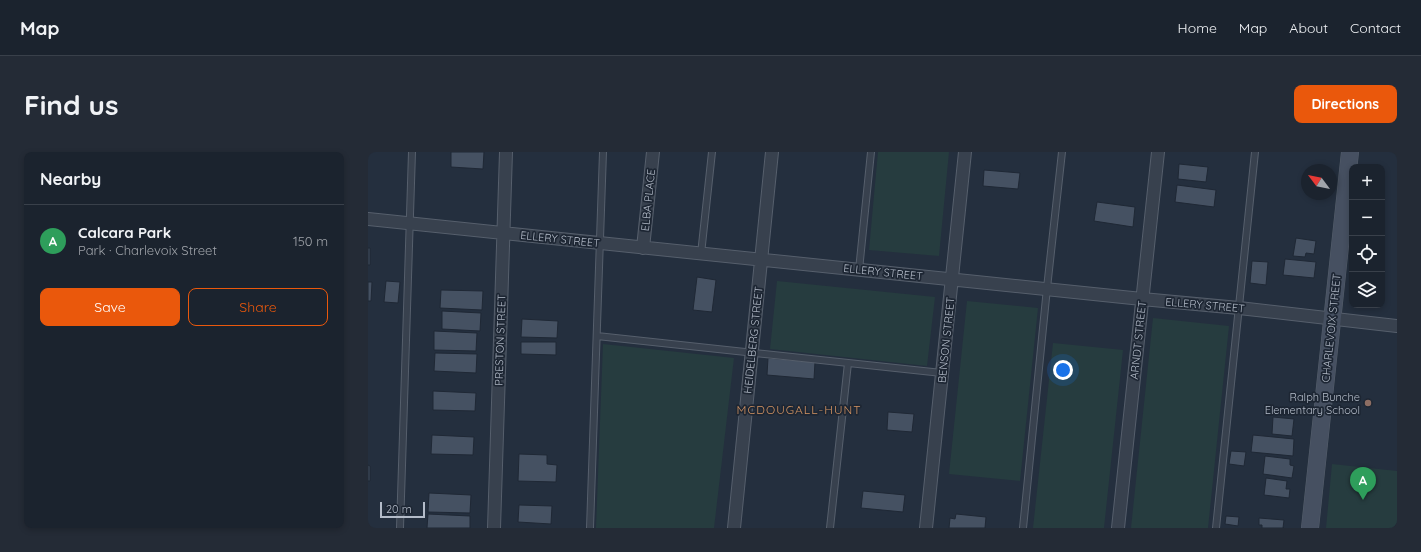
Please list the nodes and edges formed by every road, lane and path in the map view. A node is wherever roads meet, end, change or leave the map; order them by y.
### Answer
1 (412, 152) edge
2 (506, 152) edge
3 (603, 152) edge
4 (653, 152) edge
5 (712, 152) edge
6 (772, 152) edge
7 (871, 152) edge
8 (965, 152) edge
9 (1062, 152) edge
10 (1158, 152) edge
11 (1255, 152) edge
12 (1350, 152) edge
13 (368, 219) edge
14 (410, 224) junction
15 (504, 233) junction
16 (600, 243) junction
17 (643, 248) junction
18 (702, 254) junction
19 (761, 260) junction
20 (859, 270) junction
21 (952, 280) junction
22 (1047, 288) junction
23 (1142, 299) junction
24 (1239, 308) junction
25 (1332, 319) junction
26 (1397, 326) edge
27 (597, 336) junction
28 (752, 352) junction
29 (848, 362) junction
30 (942, 373) junction
31 (400, 528) edge
32 (494, 528) edge
33 (590, 528) edge
34 (734, 528) edge
35 (830, 528) edge
36 (926, 528) edge
37 (1023, 528) edge
38 (1118, 528) edge
39 (1216, 528) edge
40 (1310, 528) edge

1 - 14 lane
2 - 15 street, PRESTON STREET
3 - 16 lane
4 - 17 street, ELBA PLACE
5 - 18 lane
6 - 19 street, HEIDELBERG STREET
7 - 20 lane
8 - 21 street, BENSON STREET
9 - 22 lane
10 - 23 street, ARNDT STREET
11 - 24 lane
12 - 25 street, CHARLEVOIX STREET
13 - 14 street, ELLERY STREET
14 - 15 street, ELLERY STREET
14 - 31 lane
15 - 16 street, ELLERY STREET
15 - 32 street, PRESTON STREET
16 - 17 street, ELLERY STREET
16 - 27 lane
17 - 18 street, ELLERY STREET
18 - 19 street, ELLERY STREET
19 - 20 street, ELLERY STREET
19 - 28 street, HEIDELBERG STREET
20 - 21 street, ELLERY STREET
21 - 22 street, ELLERY STREET
21 - 30 street, BENSON STREET
22 - 23 street, ELLERY STREET
22 - 37 lane
23 - 24 street, ELLERY STREET
23 - 38 street, ARNDT STREET
24 - 25 street, ELLERY STREET
24 - 39 lane
25 - 26 street, ELLERY STREET
25 - 40 street, CHARLEVOIX STREET
27 - 28 lane
27 - 33 lane
28 - 29 lane
28 - 34 street, HEIDELBERG STREET
29 - 30 lane
29 - 35 lane
30 - 36 street, BENSON STREET

